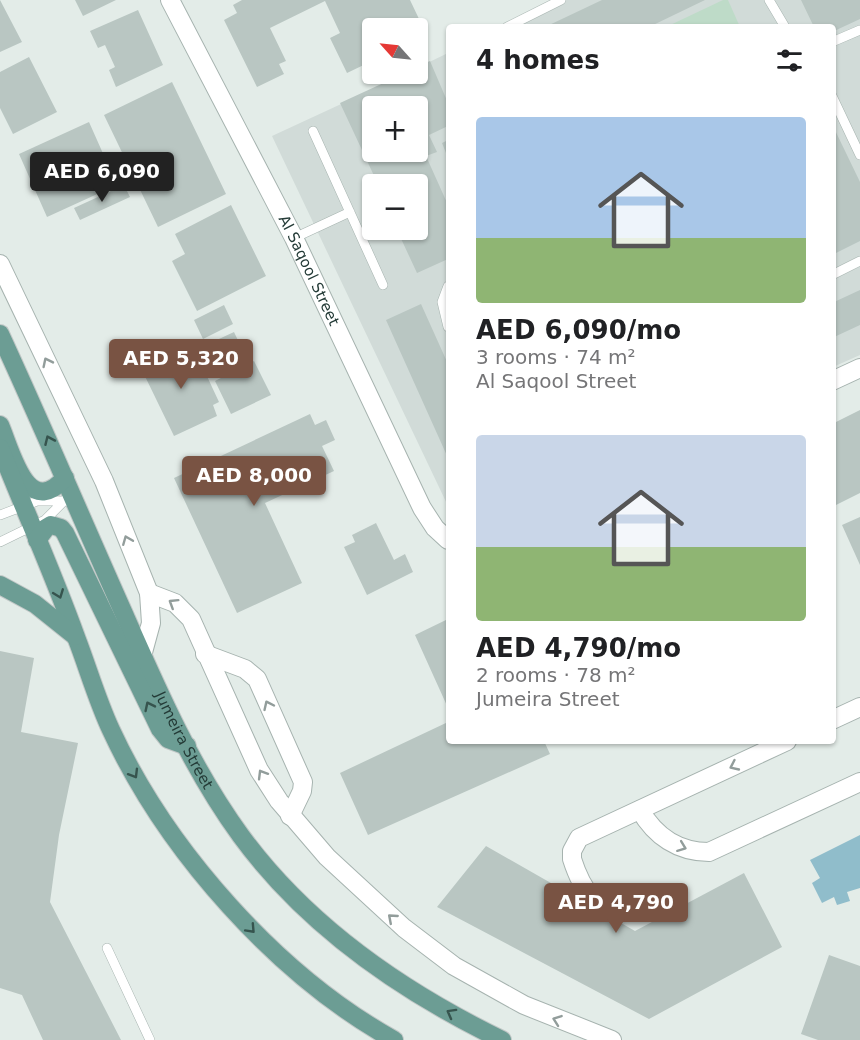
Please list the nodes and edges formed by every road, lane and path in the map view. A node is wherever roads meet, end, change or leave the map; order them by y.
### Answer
1 (170, 0) edge
2 (561, 0) edge
3 (769, 0) edge
4 (513, 24) edge
5 (783, 24) edge
6 (860, 30) edge
7 (836, 40) edge
8 (836, 104) edge
9 (313, 131) dead end
10 (860, 154) edge
11 (350, 212) junction
12 (294, 238) junction
13 (860, 261) edge
14 (0, 264) edge
15 (836, 273) edge
16 (383, 285) dead end
17 (446, 291) edge
18 (446, 319) edge
19 (0, 334) edge
20 (860, 368) edge
21 (836, 379) edge
22 (0, 425) edge
23 (0, 448) edge
24 (70, 494) junction
25 (23, 505) junction
26 (0, 515) edge
27 (34, 533) junction
28 (446, 538) edge
29 (0, 542) edge
30 (0, 585) edge
31 (149, 593) junction
32 (77, 638) junction
33 (205, 654) junction
34 (142, 656) junction
35 (860, 707) edge
36 (836, 718) edge
37 (781, 744) edge
38 (187, 746) junction
39 (860, 782) edge
40 (639, 810) junction
41 (290, 816) junction
42 (630, 902) dead end
43 (107, 948) dead end
44 (389, 1038) edge
45 (150, 1040) edge
46 (502, 1040) edge
47 (612, 1040) edge

1 - 12 street, Al Saqool Street
2 - 4 lane
3 - 5 lane
6 - 7 lane
8 - 10 lane
9 - 11 lane
11 - 12 lane
11 - 16 lane
12 - 28 street, Al Saqool Street
13 - 15 lane
31 -> 14 street
17 - 18 lane
24 -> 19 main road, Jumeira Street
20 - 21 street
22 - 24 main road
23 - 25 main road
24 - 25 lane
24 - 27 lane
24 - 34 main road, Jumeira Street
25 - 26 lane
25 - 27 main road
27 - 29 lane
27 -> 32 main road
38 -> 27 main road
30 - 32 main road
33 -> 31 street
31 - 34 street
32 -> 44 main road
41 -> 33 street
41 -> 33 street
34 - 38 main road, Jumeira Street
35 - 36 street
37 -> 40 street
46 -> 38 main road, Jumeira Street
40 -> 39 street
40 - 42 street
47 -> 41 street
43 - 45 lane

